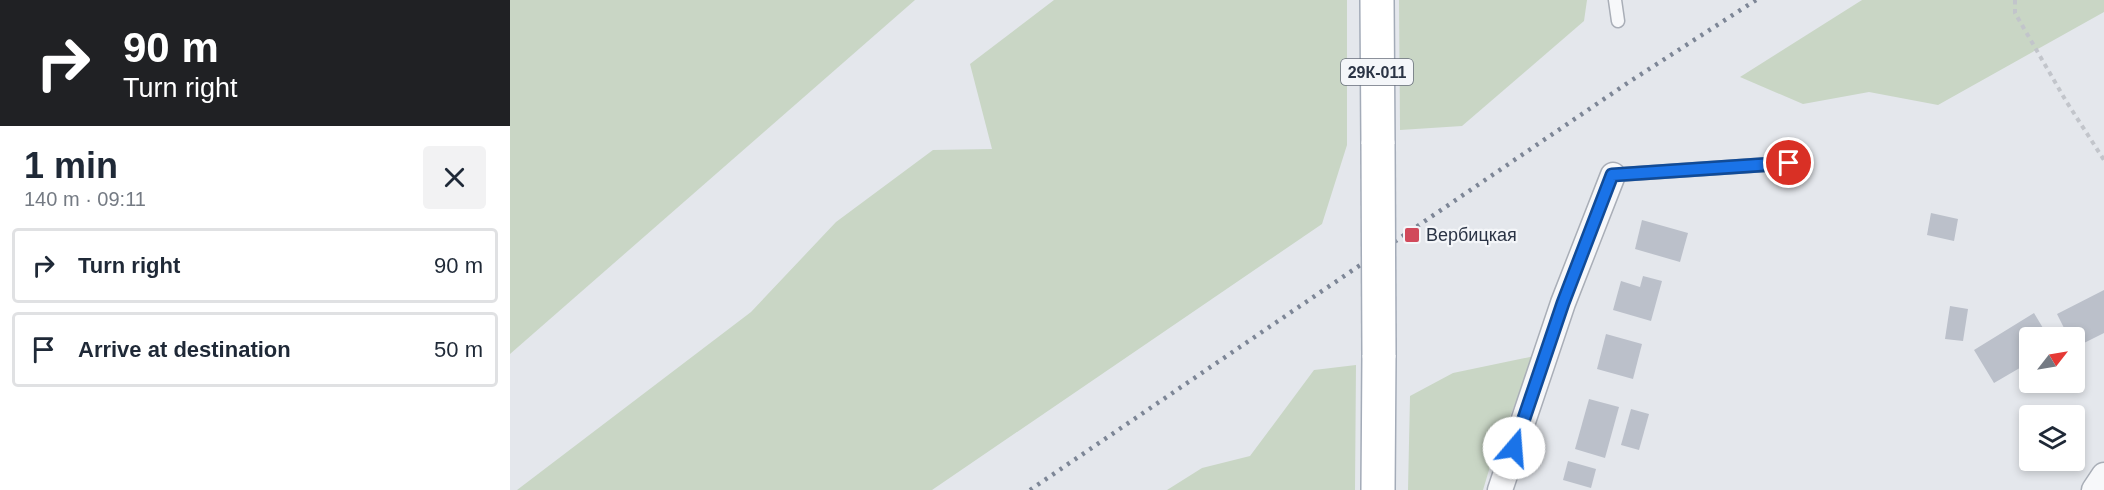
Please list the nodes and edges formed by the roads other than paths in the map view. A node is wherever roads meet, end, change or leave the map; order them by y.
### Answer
1 (1377, 0) edge
2 (1615, 0) edge
3 (1618, 21) dead end
4 (1789, 163) dead end
5 (1612, 175) joint
6 (2104, 475) edge
7 (1378, 490) edge
8 (1500, 490) edge
9 (2094, 490) edge

1 - 7 main road, 29К-011, bridge
2 - 3 lane
4 - 5 lane
5 - 8 street
6 - 9 street

